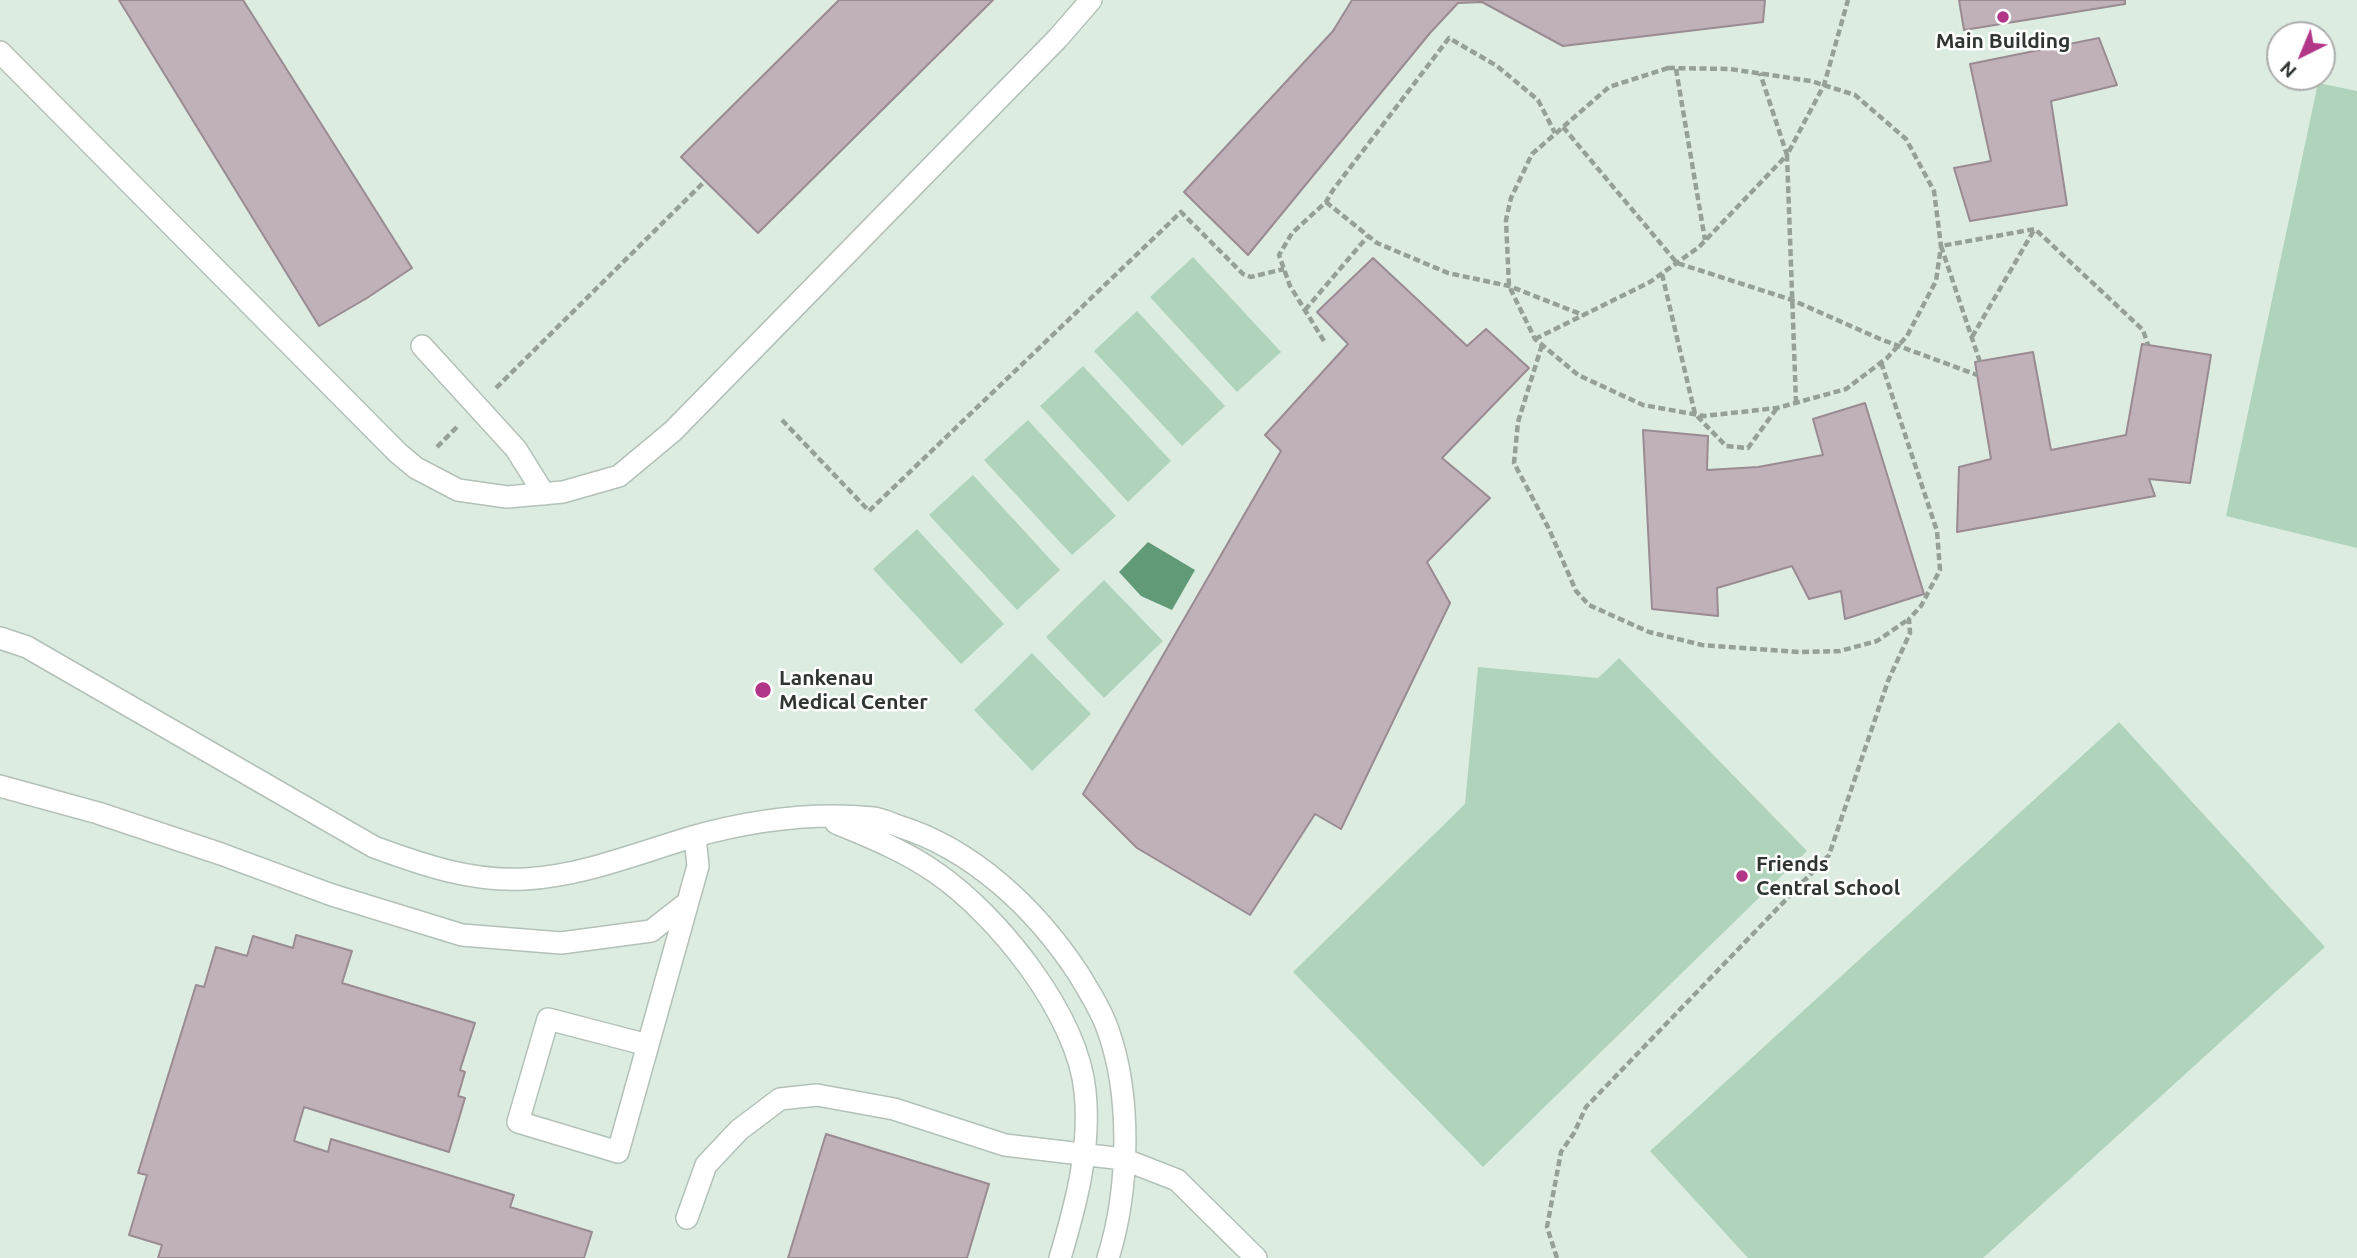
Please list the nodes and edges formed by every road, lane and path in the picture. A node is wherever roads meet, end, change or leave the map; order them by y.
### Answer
1 (1091, 0) edge
2 (1848, 0) edge
3 (0, 51) edge
4 (1675, 68) junction
5 (1760, 73) junction
6 (1824, 85) junction
7 (1563, 127) junction
8 (1555, 134) junction
9 (1787, 155) junction
10 (705, 181) dead end
11 (1326, 202) junction
12 (2035, 229) junction
13 (1368, 236) junction
14 (1705, 240) junction
15 (1941, 246) junction
16 (1677, 262) junction
17 (1284, 269) junction
18 (1662, 274) junction
19 (1509, 286) junction
20 (1792, 300) junction
21 (1304, 310) junction
22 (1583, 315) junction
23 (1972, 337) junction
24 (1535, 339) junction
25 (1324, 341) dead end
26 (1542, 345) junction
27 (2148, 345) dead end
28 (422, 346) dead end
29 (1898, 346) junction
30 (1881, 362) junction
31 (1980, 362) dead end
32 (1977, 375) dead end
33 (1796, 403) junction
34 (478, 407) junction
35 (1777, 408) junction
36 (1695, 414) junction
37 (782, 420) dead end
38 (416, 468) junction
39 (544, 494) junction
40 (1909, 619) junction
41 (0, 638) edge
42 (0, 786) edge
43 (824, 818) junction
44 (695, 837) junction
45 (687, 903) junction
46 (648, 1045) junction
47 (1085, 1156) junction
48 (1123, 1159) junction
49 (687, 1218) dead end
50 (1243, 1254) edge
51 (1060, 1258) edge
52 (1108, 1258) edge
53 (1557, 1258) edge

1 - 39 lane
2 - 6 path
3 - 38 lane
4 - 5 path
4 - 7 path
4 - 14 path
5 - 6 path
5 - 9 path
6 - 9 path
6 - 15 path
7 - 8 path
7 - 16 path
8 - 11 path
8 - 19 path
9 - 14 path
9 - 20 path
10 - 34 path
11 - 13 path
11 - 17 path
12 - 15 path
12 - 23 path
12 - 27 path
13 - 19 path
13 - 21 path
14 - 16 path
15 - 23 path
15 - 29 path
16 - 18 path
16 - 20 path
17 - 21 path
17 - 37 path
18 - 22 path
18 - 36 path
19 - 22 path
19 - 24 path
20 - 29 path
20 - 33 path
21 - 25 path
22 - 24 path
23 - 31 path
24 - 26 path
26 - 36 path
26 - 40 path
28 - 34 lane
29 - 30 path
29 - 32 path
30 - 33 path
30 - 40 path
33 - 35 path
34 - 38 path
34 - 39 lane
35 - 36 path
35 - 36 path
38 - 39 lane
40 - 53 path
41 - 44 lane
42 - 45 lane
43 - 44 lane
43 - 47 lane
43 - 48 lane
44 - 45 lane
45 - 46 lane
46 - 46 lane
47 - 48 lane
47 - 49 lane
47 - 51 lane
48 - 50 lane
48 - 52 lane

